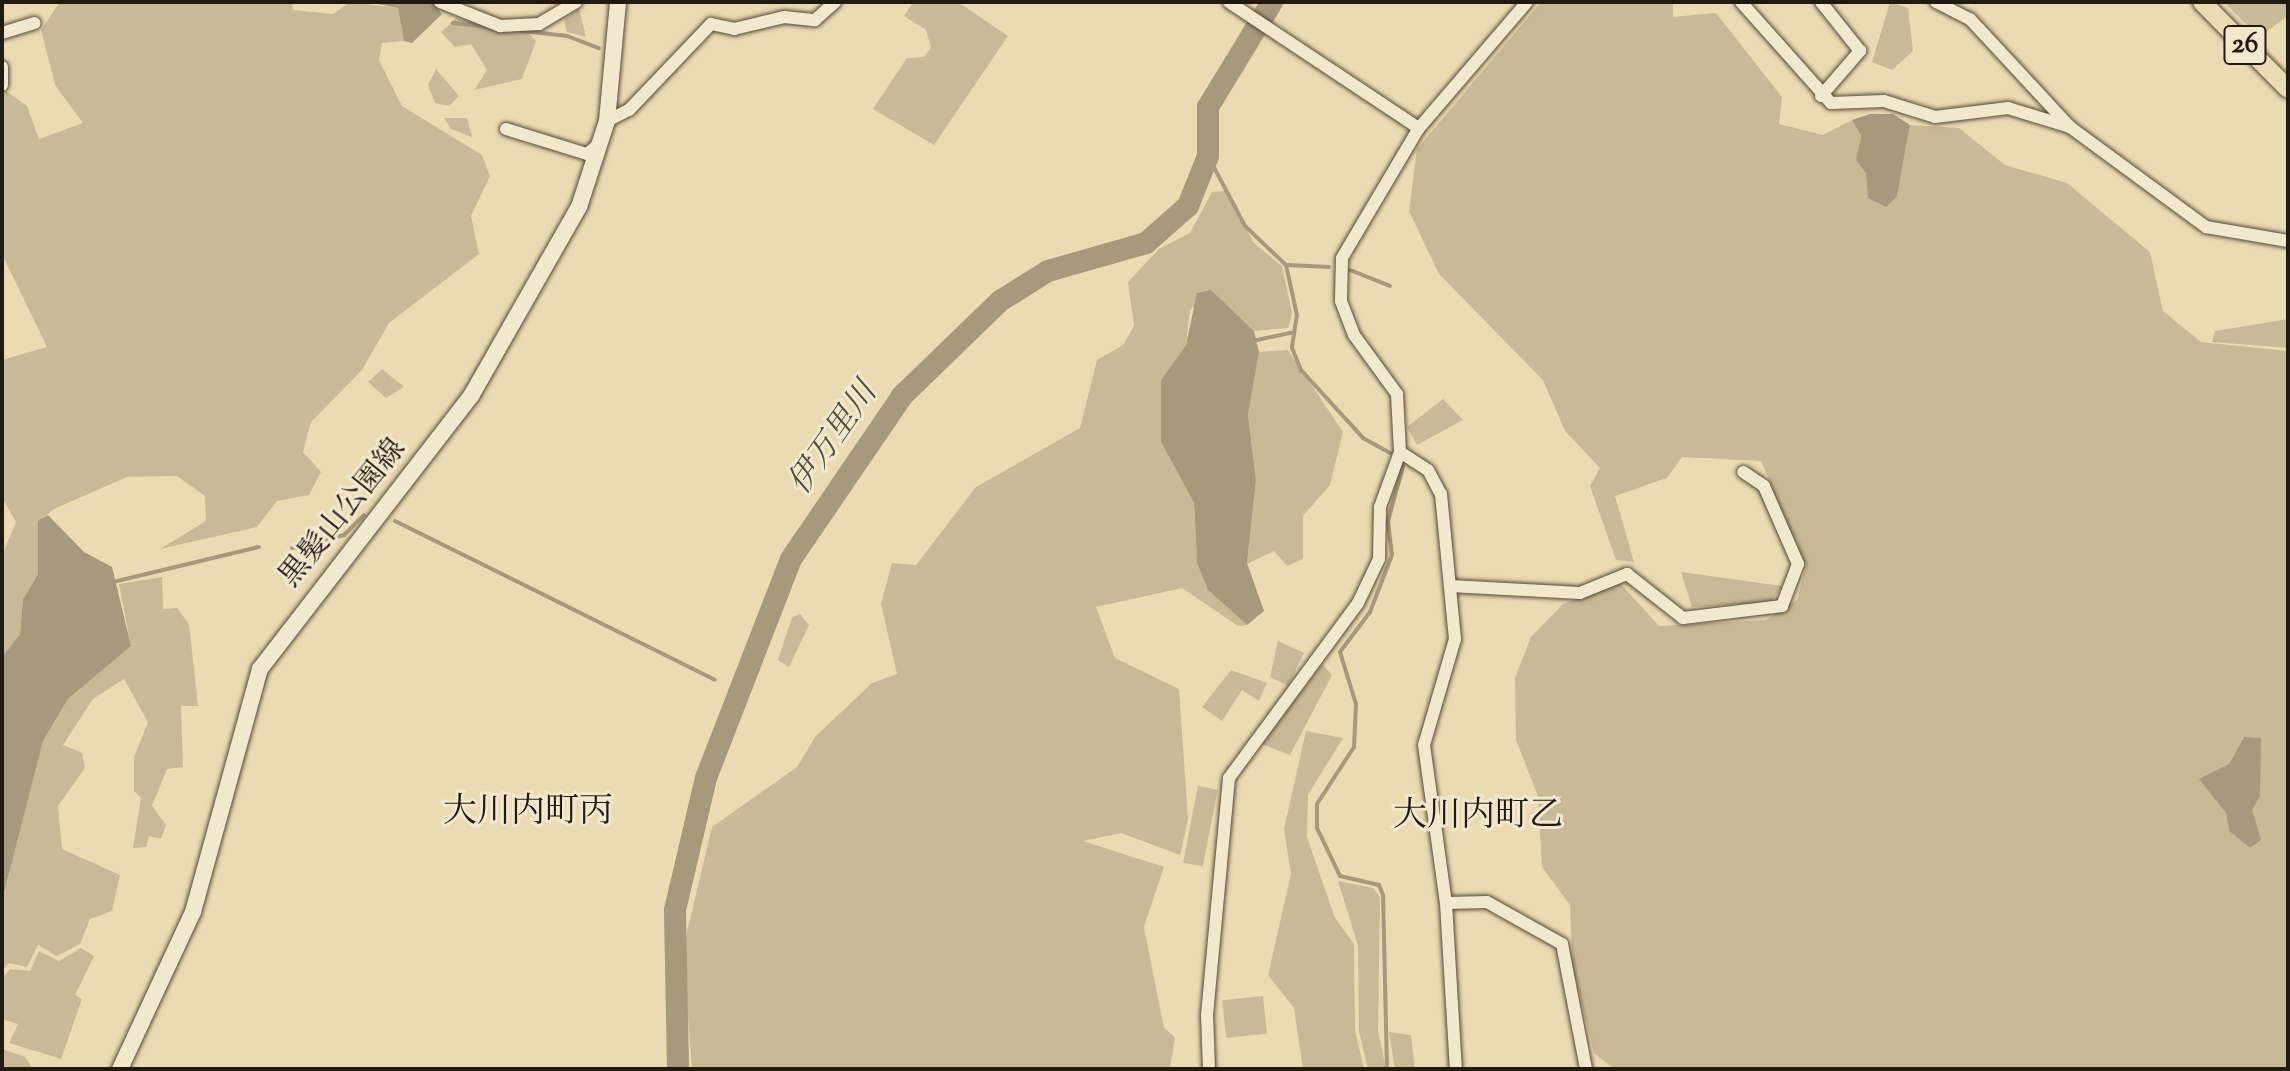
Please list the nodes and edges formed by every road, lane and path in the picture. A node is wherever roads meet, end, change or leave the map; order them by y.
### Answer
1 (440, 2) edge
2 (576, 2) edge
3 (618, 2) edge
4 (835, 2) edge
5 (1527, 2) edge
6 (1821, 2) edge
7 (1936, 2) edge
8 (2202, 2) edge
9 (1745, 3) edge
10 (1233, 4) edge
11 (35, 23) dead end
12 (2, 33) edge
13 (2, 67) edge
14 (2, 85) edge
15 (2288, 89) edge
16 (1821, 96) junction
17 (607, 121) junction
18 (2070, 127) junction
19 (1419, 128) junction
20 (506, 129) dead end
21 (601, 142) junction
22 (2288, 241) edge
23 (1400, 452) junction
24 (1743, 472) dead end
25 (1450, 586) junction
26 (1446, 903) junction
27 (120, 1069) edge
28 (1209, 1069) edge
29 (1456, 1069) edge
30 (1586, 1069) edge

1 - 2 street
3 - 17 main road, 黒髪山公園線
4 - 17 street
5 - 19 street
6 - 16 street
7 - 18 street
8 - 15 main road, 26
9 - 16 street
10 - 19 street
11 - 12 street
13 - 14 street
16 - 18 street
17 - 21 main road, 黒髪山公園線
18 - 22 street
19 - 23 street
20 - 21 street
21 - 27 main road, 黒髪山公園線
23 - 25 street
23 - 28 street
24 - 25 street
25 - 26 street
26 - 29 street
26 - 30 street

